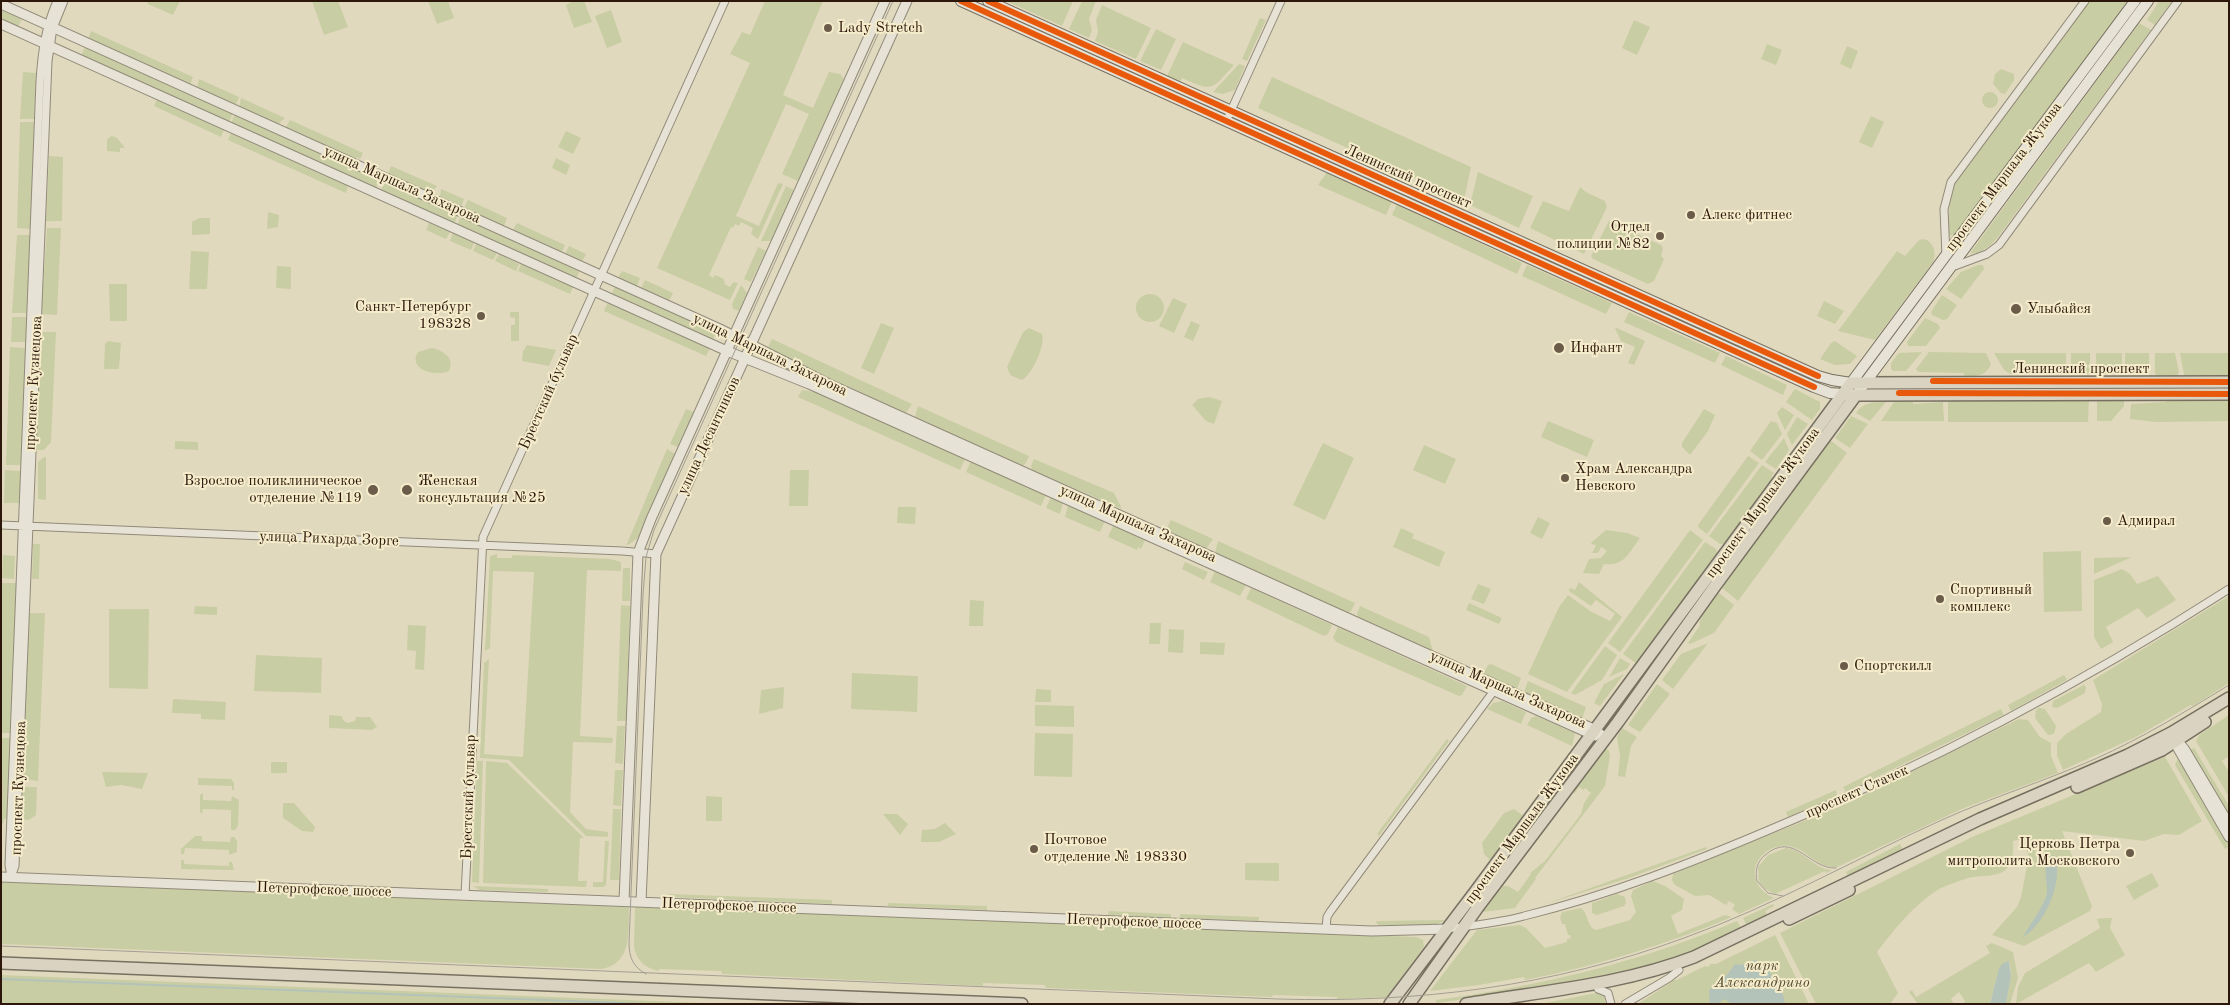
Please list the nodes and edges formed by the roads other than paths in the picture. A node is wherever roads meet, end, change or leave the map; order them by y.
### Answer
1 (57, 1) edge
2 (64, 1) edge
3 (725, 1) edge
4 (885, 1) edge
5 (907, 1) edge
6 (960, 1) edge
7 (988, 1) edge
8 (1280, 1) edge
9 (2084, 1) edge
10 (2135, 1) edge
11 (2148, 1) edge
12 (2178, 1) edge
13 (1, 4) edge
14 (1, 24) edge
15 (50, 26) junction
16 (46, 44) junction
17 (1231, 111) junction
18 (1226, 122) junction
19 (1946, 256) junction
20 (1952, 267) junction
21 (602, 275) junction
22 (595, 291) junction
23 (734, 336) junction
24 (750, 345) junction
25 (727, 351) junction
26 (744, 358) junction
27 (1866, 382) junction
28 (2229, 382) edge
29 (1851, 383) junction
30 (2229, 394) edge
31 (1841, 395) junction
32 (1856, 395) junction
33 (1, 525) edge
34 (25, 526) junction
35 (482, 545) junction
36 (638, 552) junction
37 (656, 554) junction
38 (2229, 589) edge
39 (1496, 689) junction
40 (2229, 698) edge
41 (2229, 707) edge
42 (1594, 733) junction
43 (1605, 738) junction
44 (2174, 739) junction
45 (2229, 824) edge
46 (2229, 836) edge
47 (1, 877) edge
48 (11, 877) junction
49 (466, 895) junction
50 (624, 902) junction
51 (641, 902) junction
52 (1457, 928) junction
53 (1326, 930) junction
54 (1, 963) edge
55 (1, 969) edge
56 (1679, 970) junction
57 (1598, 989) junction
58 (864, 1004) edge
59 (1022, 1004) edge
60 (1390, 1004) edge
61 (1409, 1004) edge
62 (1466, 1004) edge
63 (1520, 1004) edge
64 (1611, 1004) edge
65 (1625, 1004) edge

1 - 15 street, проспект Кузнецова
2 - 15 street, проспект Кузнецова
3 - 21 street, Брестский бульвар
4 - 23 street, улица Десантников
5 - 24 street, улица Десантников
6 - 18 main road, Ленинский проспект
7 - 17 main road, Ленинский проспект
8 - 17 street
9 - 19 street
10 - 19 main road, проспект Маршала Жукова
11 - 20 main road, проспект Маршала Жукова
12 - 20 street
13 - 15 street, улица Маршала Захарова
14 - 16 street, улица Маршала Захарова
15 - 16 street, проспект Кузнецова
15 - 21 street, улица Маршала Захарова
16 - 22 street, улица Маршала Захарова
16 - 34 street, проспект Кузнецова
17 - 18 street
17 - 29 main road, Ленинский проспект
18 - 31 main road, Ленинский проспект
19 - 29 main road, проспект Маршала Жукова
20 - 27 main road, проспект Маршала Жукова
21 - 22 street, Брестский бульвар
21 - 23 street, улица Маршала Захарова
22 - 25 street, улица Маршала Захарова
22 - 35 street, Брестский бульвар
23 - 24 street, улица Маршала Захарова
23 - 25 street, улица Десантников
24 - 26 street, улица Десантников
24 - 39 street, улица Маршала Захарова
25 - 26 street, улица Маршала Захарова
25 - 36 street, улица Десантников
26 - 37 street, улица Десантников
26 - 39 street, улица Маршала Захарова
27 - 28 main road, Ленинский проспект
27 - 29 main road, Ленинский проспект
27 - 32 main road, проспект Маршала Жукова
29 - 31 main road, проспект Маршала Жукова
30 - 32 main road, Ленинский проспект
31 - 32 main road, Ленинский проспект
31 - 42 main road, проспект Маршала Жукова
32 - 43 main road, проспект Маршала Жукова
33 - 34 street, улица Рихарда Зорге
34 - 35 street, улица Рихарда Зорге
34 - 48 street, проспект Кузнецова
35 - 36 street, улица Рихарда Зорге
35 - 49 street, Брестский бульвар
36 - 37 street, улица Рихарда Зорге
36 - 50 street, улица Десантников
37 - 51 street, улица Десантников
38 - 52 street, проспект Стачек
39 - 42 street, улица Маршала Захарова
39 - 53 street
40 - 44 main road
41 - 44 main road
42 - 43 street, улица Маршала Захарова
42 - 52 main road, проспект Маршала Жукова
43 - 52 main road, проспект Маршала Жукова
44 - 45 street
44 - 46 street
44 - 56 main road
44 - 62 main road
47 - 48 street, Петергофское шоссе
48 - 49 street, Петергофское шоссе
49 - 50 street, Петергофское шоссе
50 - 51 street, Петергофское шоссе
51 - 53 street, Петергофское шоссе
52 - 53 street, Петергофское шоссе
52 - 60 main road, проспект Маршала Жукова
52 - 61 main road, проспект Маршала Жукова
54 - 59 main road
55 - 58 main road
56 - 57 main road
56 - 65 street
57 - 63 main road
57 - 64 street

